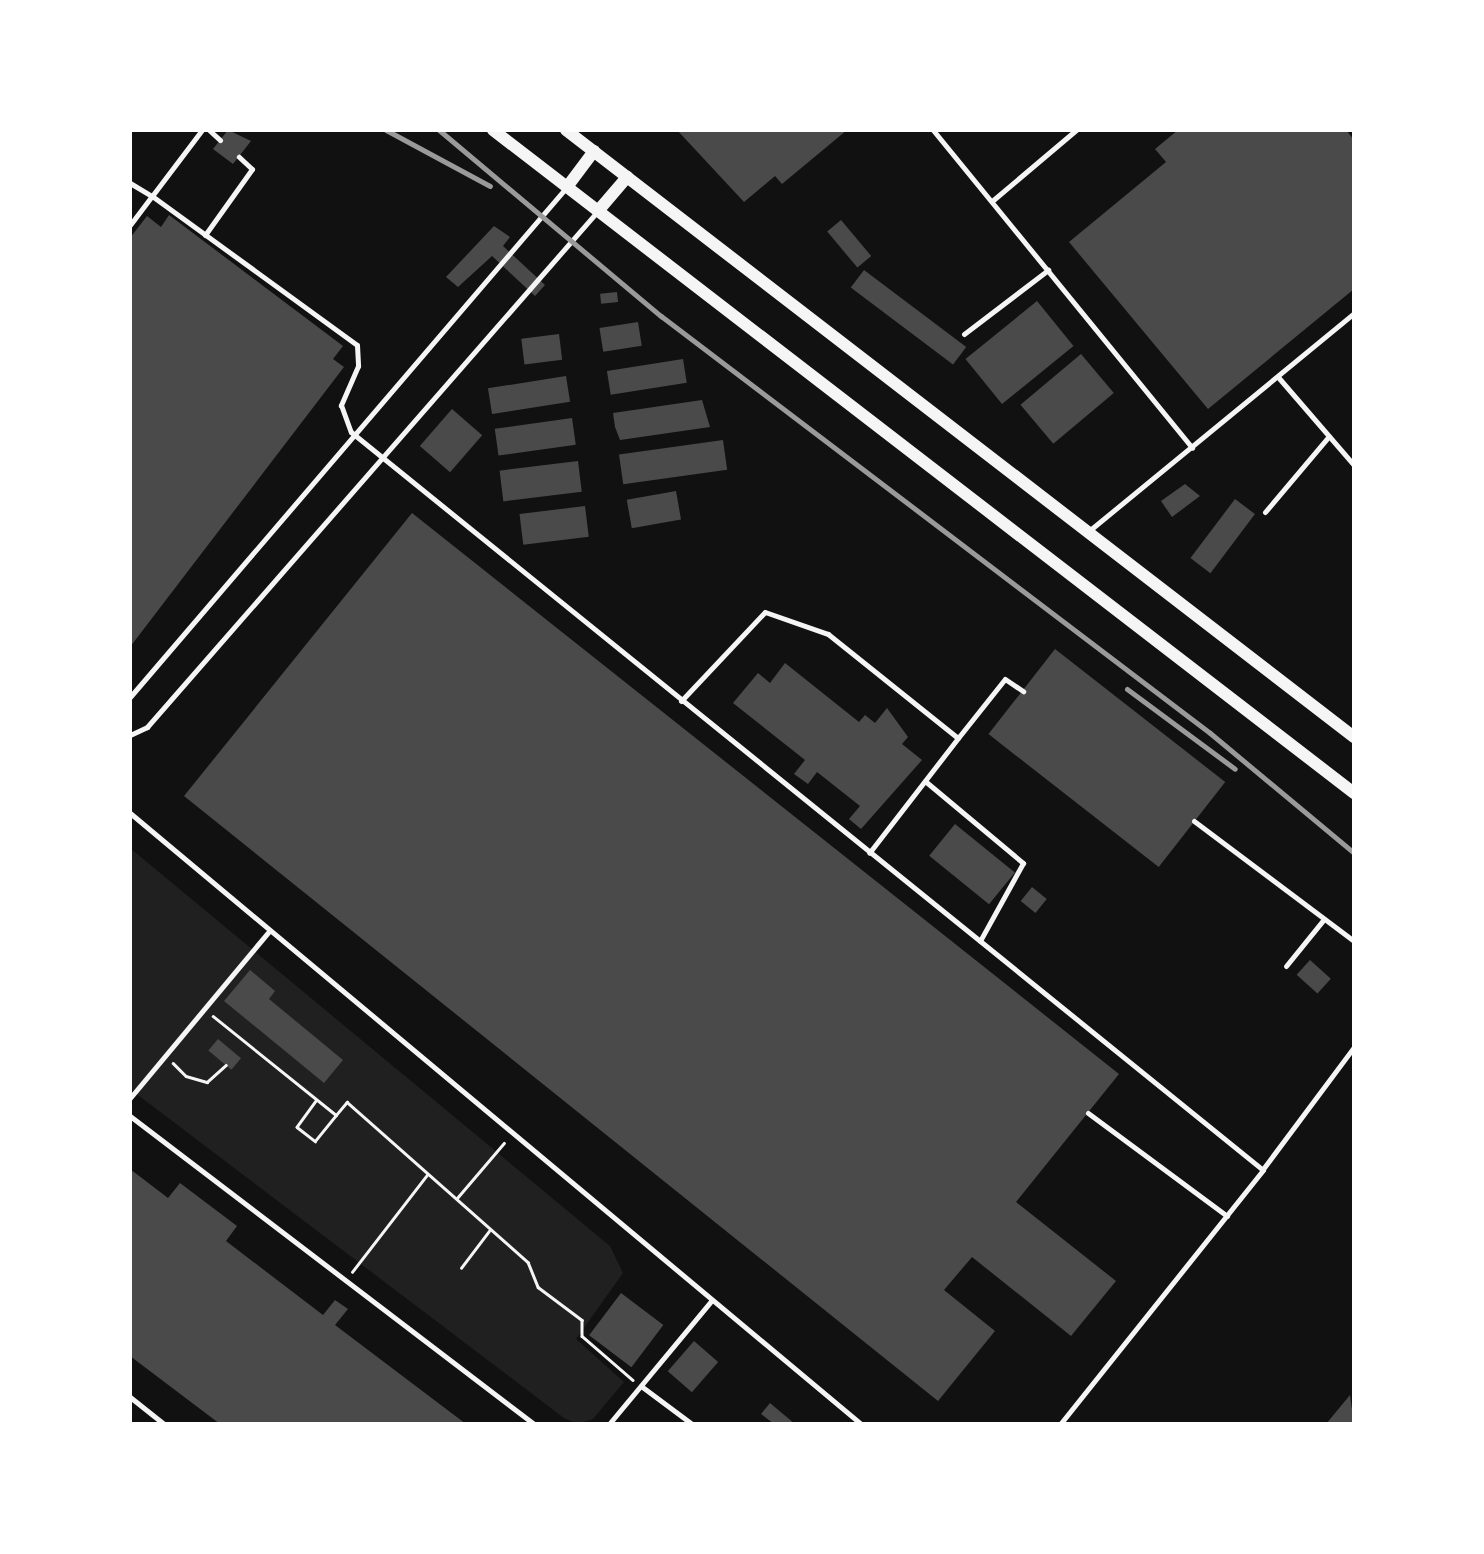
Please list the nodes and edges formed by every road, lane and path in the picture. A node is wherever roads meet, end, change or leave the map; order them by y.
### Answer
1 (202, 130) edge
2 (209, 130) edge
3 (493, 130) edge
4 (566, 130) edge
5 (932, 130) edge
6 (1076, 130) edge
7 (220, 140) dead end
8 (594, 151) junction
9 (238, 157) dead end
10 (627, 177) junction
11 (130, 183) edge
12 (567, 186) junction
13 (152, 196) junction
14 (992, 201) junction
15 (598, 211) junction
16 (130, 225) edge
17 (205, 235) junction
18 (1048, 270) junction
19 (1354, 312) edge
20 (964, 334) dead end
21 (1278, 376) junction
22 (351, 432) junction
23 (1329, 436) junction
24 (1192, 448) junction
25 (380, 456) junction
26 (1354, 466) edge
27 (1265, 512) dead end
28 (1087, 532) junction
29 (1023, 692) dead end
30 (130, 697) edge
31 (681, 700) junction
32 (130, 735) edge
33 (1354, 737) edge
34 (958, 738) junction
35 (925, 781) junction
36 (1354, 794) edge
37 (130, 814) edge
38 (1194, 822) dead end
39 (869, 852) junction
40 (1324, 919) junction
41 (269, 930) junction
42 (1354, 941) edge
43 (980, 942) junction
44 (1286, 966) dead end
45 (204, 1009) junction
46 (1354, 1048) edge
47 (166, 1054) junction
48 (226, 1065) dead end
49 (130, 1098) edge
50 (317, 1100) junction
51 (1088, 1112) dead end
52 (336, 1115) junction
53 (130, 1116) edge
54 (512, 1133) junction
55 (1263, 1170) junction
56 (428, 1174) junction
57 (456, 1199) junction
58 (1226, 1216) junction
59 (490, 1230) junction
60 (461, 1268) dead end
61 (346, 1280) junction
62 (712, 1300) junction
63 (641, 1386) junction
64 (130, 1398) edge
65 (164, 1424) edge
66 (534, 1424) edge
67 (609, 1424) edge
68 (692, 1424) edge
69 (861, 1424) edge
70 (1060, 1424) edge

1 - 13 lane
2 - 7 lane
3 - 12 street
4 - 8 street
5 - 14 lane
6 - 14 lane
8 - 10 street
8 - 12 street
9 - 17 lane
10 - 15 street
10 - 28 street
11 - 13 lane
12 - 15 street
12 - 22 lane
13 - 16 lane
13 - 17 lane
14 - 18 lane
15 - 25 lane
15 - 36 street
17 - 22 lane
18 - 20 lane
18 - 24 lane
19 - 21 lane
21 - 23 lane
21 - 24 lane
22 - 25 lane
22 - 30 lane
23 - 26 lane
23 - 27 lane
24 - 28 lane
25 - 31 lane
25 - 32 lane
28 - 33 street
29 - 34 lane
31 - 34 lane
31 - 39 lane
34 - 35 lane
35 - 39 lane
35 - 43 lane
37 - 41 lane
38 - 40 lane
39 - 43 lane
40 - 42 lane
40 - 44 lane
41 - 45 lane
41 - 54 lane
43 - 55 lane
45 - 47 lane
45 - 50 path
46 - 55 lane
47 - 48 path
47 - 49 lane
50 - 52 path
50 - 52 path
51 - 58 lane
52 - 56 path
53 - 61 lane
54 - 57 path
54 - 62 lane
55 - 58 lane
56 - 57 path
56 - 61 path
57 - 59 path
58 - 70 lane
59 - 60 path
59 - 63 path
61 - 66 lane
62 - 63 lane
62 - 69 lane
63 - 67 lane
63 - 68 lane
64 - 65 lane

